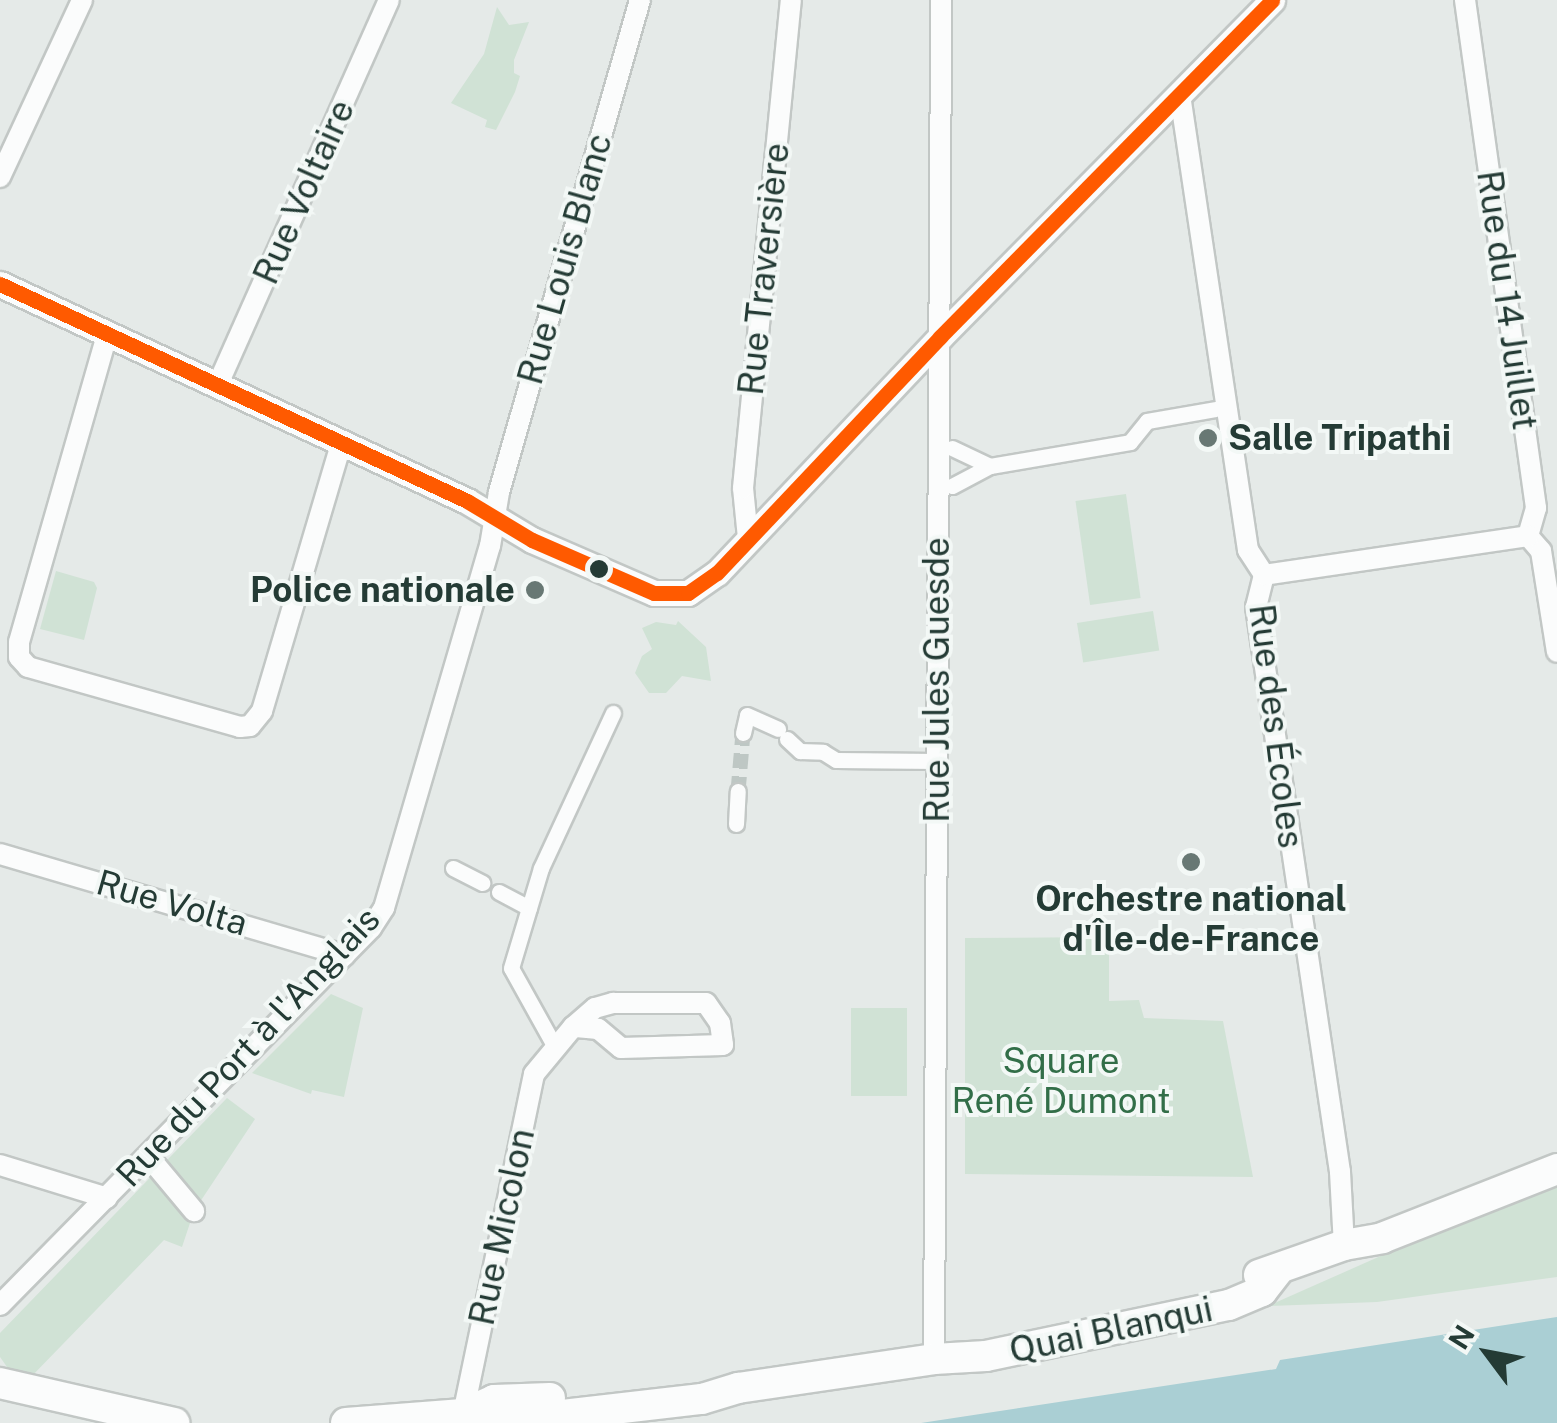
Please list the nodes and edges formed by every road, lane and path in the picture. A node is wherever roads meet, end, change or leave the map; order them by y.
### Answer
1 (82, 0) edge
2 (389, 0) edge
3 (640, 0) edge
4 (791, 0) edge
5 (942, 0) edge
6 (1272, 0) edge
7 (1466, 0) edge
8 (1180, 95) junction
9 (0, 178) edge
10 (0, 284) edge
11 (107, 335) junction
12 (940, 337) junction
13 (218, 384) junction
14 (1216, 409) dead end
15 (341, 444) junction
16 (952, 448) dead end
17 (990, 466) junction
18 (952, 486) dead end
19 (494, 518) junction
20 (1528, 536) junction
21 (748, 538) junction
22 (1264, 575) junction
23 (1557, 652) edge
24 (613, 712) dead end
25 (743, 733) dead end
26 (936, 761) junction
27 (738, 791) tunnel mouth
28 (736, 824) dead end
29 (0, 854) edge
30 (452, 868) dead end
31 (482, 884) dead end
32 (499, 892) dead end
33 (529, 908) junction
34 (344, 955) junction
35 (574, 1026) junction
36 (555, 1047) junction
37 (1557, 1152) edge
38 (148, 1156) junction
39 (0, 1165) edge
40 (1557, 1169) edge
41 (107, 1198) junction
42 (194, 1211) dead end
43 (1344, 1245) junction
44 (0, 1306) edge
45 (934, 1359) junction
46 (0, 1383) edge
47 (0, 1403) edge
48 (463, 1414) junction
49 (392, 1421) edge
50 (97, 1423) edge
51 (174, 1423) edge
52 (346, 1423) edge

1 - 9 street
2 - 13 street, Rue Voltaire
3 - 19 street, Rue Louis Blanc
4 - 21 street, Rue Traversière
5 - 12 street, Rue Jules Guesde
6 - 8 street
7 - 20 street, Rue du 14 Juillet
8 - 12 street
8 - 22 street, Rue des Écoles
10 - 11 street
11 - 13 street
11 - 15 street
12 - 21 street
12 - 26 street, Rue Jules Guesde
13 - 15 street
14 - 17 street
15 - 19 street
16 - 17 street
17 - 18 street
19 - 21 street
19 - 34 street, Rue du Port à l'Anglais
20 - 22 street
20 - 23 street, Rue du 14 Juillet
22 - 43 street, Rue des Écoles
24 - 33 street
25 - 26 street
26 - 45 street, Rue Jules Guesde
27 - 28 street
29 - 34 street, Rue Volta
30 - 31 street
32 - 33 street
33 - 36 street
34 - 38 street, Rue du Port à l'Anglais
35 - 35 street, Rue Micolon
35 - 36 street, Rue Micolon
36 - 48 street, Rue Micolon
37 - 43 main road, Quai Blanqui
38 - 41 street, Rue du Port à l'Anglais
38 - 42 street
39 - 41 street
40 - 43 main road, Quai Blanqui
41 - 44 street, Rue du Port à l'Anglais
43 - 45 main road, Quai Blanqui
45 - 48 main road, Quai Blanqui
46 - 51 main road
47 - 50 main road
48 - 49 main road, Quai Blanqui
49 - 52 main road, Quai Blanqui

